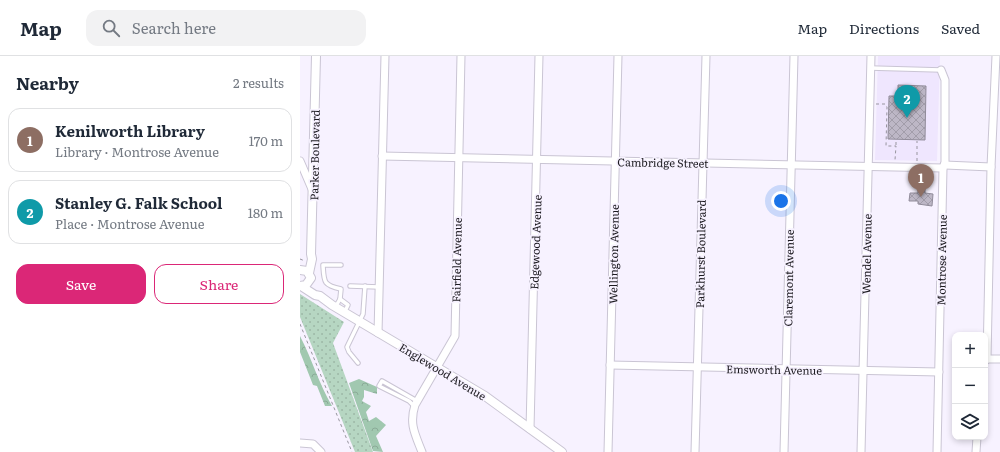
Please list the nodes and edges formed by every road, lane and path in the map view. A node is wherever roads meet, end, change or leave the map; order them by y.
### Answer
1 (316, 56) edge
2 (385, 56) edge
3 (461, 56) edge
4 (540, 56) edge
5 (618, 56) edge
6 (706, 56) edge
7 (794, 56) edge
8 (871, 56) edge
9 (996, 56) edge
10 (870, 68) junction
11 (998, 68) edge
12 (941, 70) joint
13 (876, 104) dead end
14 (896, 140) dead end
15 (918, 141) dead end
16 (896, 146) junction
17 (382, 156) junction
18 (459, 158) junction
19 (537, 159) junction
20 (300, 161) edge
21 (615, 161) junction
22 (895, 161) dead end
23 (917, 162) dead end
24 (703, 163) junction
25 (791, 166) junction
26 (868, 166) junction
27 (944, 167) junction
28 (991, 167) junction
29 (313, 191) junction
30 (311, 254) junction
31 (300, 259) edge
32 (305, 261) dead end
33 (341, 265) dead end
34 (300, 269) edge
35 (310, 276) junction
36 (300, 286) edge
37 (350, 286) dead end
38 (365, 286) junction
39 (379, 287) junction
40 (320, 296) junction
41 (340, 299) junction
42 (336, 307) junction
43 (345, 312) junction
44 (360, 321) junction
45 (300, 324) edge
46 (987, 332) edge
47 (378, 333) junction
48 (1000, 359) edge
49 (988, 360) edge
50 (358, 364) dead end
51 (610, 365) junction
52 (437, 367) junction
53 (698, 367) junction
54 (786, 369) junction
55 (864, 371) junction
56 (939, 372) junction
57 (416, 404) junction
58 (530, 429) junction
59 (977, 440) edge
60 (300, 443) edge
61 (321, 452) edge
62 (352, 452) edge
63 (422, 452) edge
64 (562, 452) edge
65 (608, 452) edge
66 (695, 452) edge
67 (784, 452) edge
68 (861, 452) edge
69 (937, 452) edge
70 (976, 452) edge

1 - 29 street, Parker Boulevard
2 - 17 street
3 - 18 street, Fairfield Avenue
4 - 19 street, Edgewood Avenue
5 - 21 street, Wellington Avenue
6 - 24 street, Parkhurst Boulevard
7 - 25 street, Claremont Avenue
8 - 10 street, Wendel Avenue
9 - 11 street
10 - 12 lane
10 - 26 street, Wendel Avenue
11 - 28 street
12 - 27 street, Montrose Avenue
13 - 16 path
14 - 16 path
15 - 23 path
16 - 22 path
17 - 18 street, Cambridge Street
17 - 39 street
18 - 19 street, Cambridge Street
18 - 52 street, Fairfield Avenue
19 - 21 street, Cambridge Street
19 - 58 street, Edgewood Avenue
20 - 29 street
21 - 24 street, Cambridge Street
21 - 51 street, Wellington Avenue
24 - 25 street, Cambridge Street
24 - 53 street, Parkhurst Boulevard
25 - 26 street, Cambridge Street
25 - 54 street, Claremont Avenue
26 - 27 street, Cambridge Street
26 - 55 street, Wendel Avenue
27 - 28 street, Cambridge Street
27 - 56 street, Montrose Avenue
28 - 46 street
29 - 30 street, Parker Boulevard
30 - 34 street
30 - 35 street, Parker Boulevard
31 - 32 path
33 - 41 lane
34 - 35 street
35 - 36 street, Englewood Avenue
35 - 40 street, Englewood Avenue
36 - 40 street, Englewood Avenue
37 - 38 lane
38 - 39 lane
38 - 44 lane
39 - 47 street
40 - 42 street, Englewood Avenue
41 - 42 lane
41 - 43 lane
42 - 43 street, Englewood Avenue
43 - 44 street, Englewood Avenue
44 - 47 street, Englewood Avenue
44 - 50 lane
45 - 62 path
47 - 52 street, Englewood Avenue
48 - 49 street
51 - 53 street, Emsworth Avenue
51 - 65 street, Wellington Avenue
52 - 57 street, Fairfield Avenue
52 - 58 street, Englewood Avenue
53 - 54 street, Emsworth Avenue
53 - 66 street, Parkhurst Boulevard
54 - 55 street, Emsworth Avenue
54 - 67 street, Claremont Avenue
55 - 56 street, Emsworth Avenue
55 - 68 street, Wendel Avenue
56 - 69 street, Montrose Avenue
57 - 57 lane
57 - 63 street, Fairfield Avenue
58 - 64 street, Englewood Avenue
59 - 70 street
60 - 61 street

